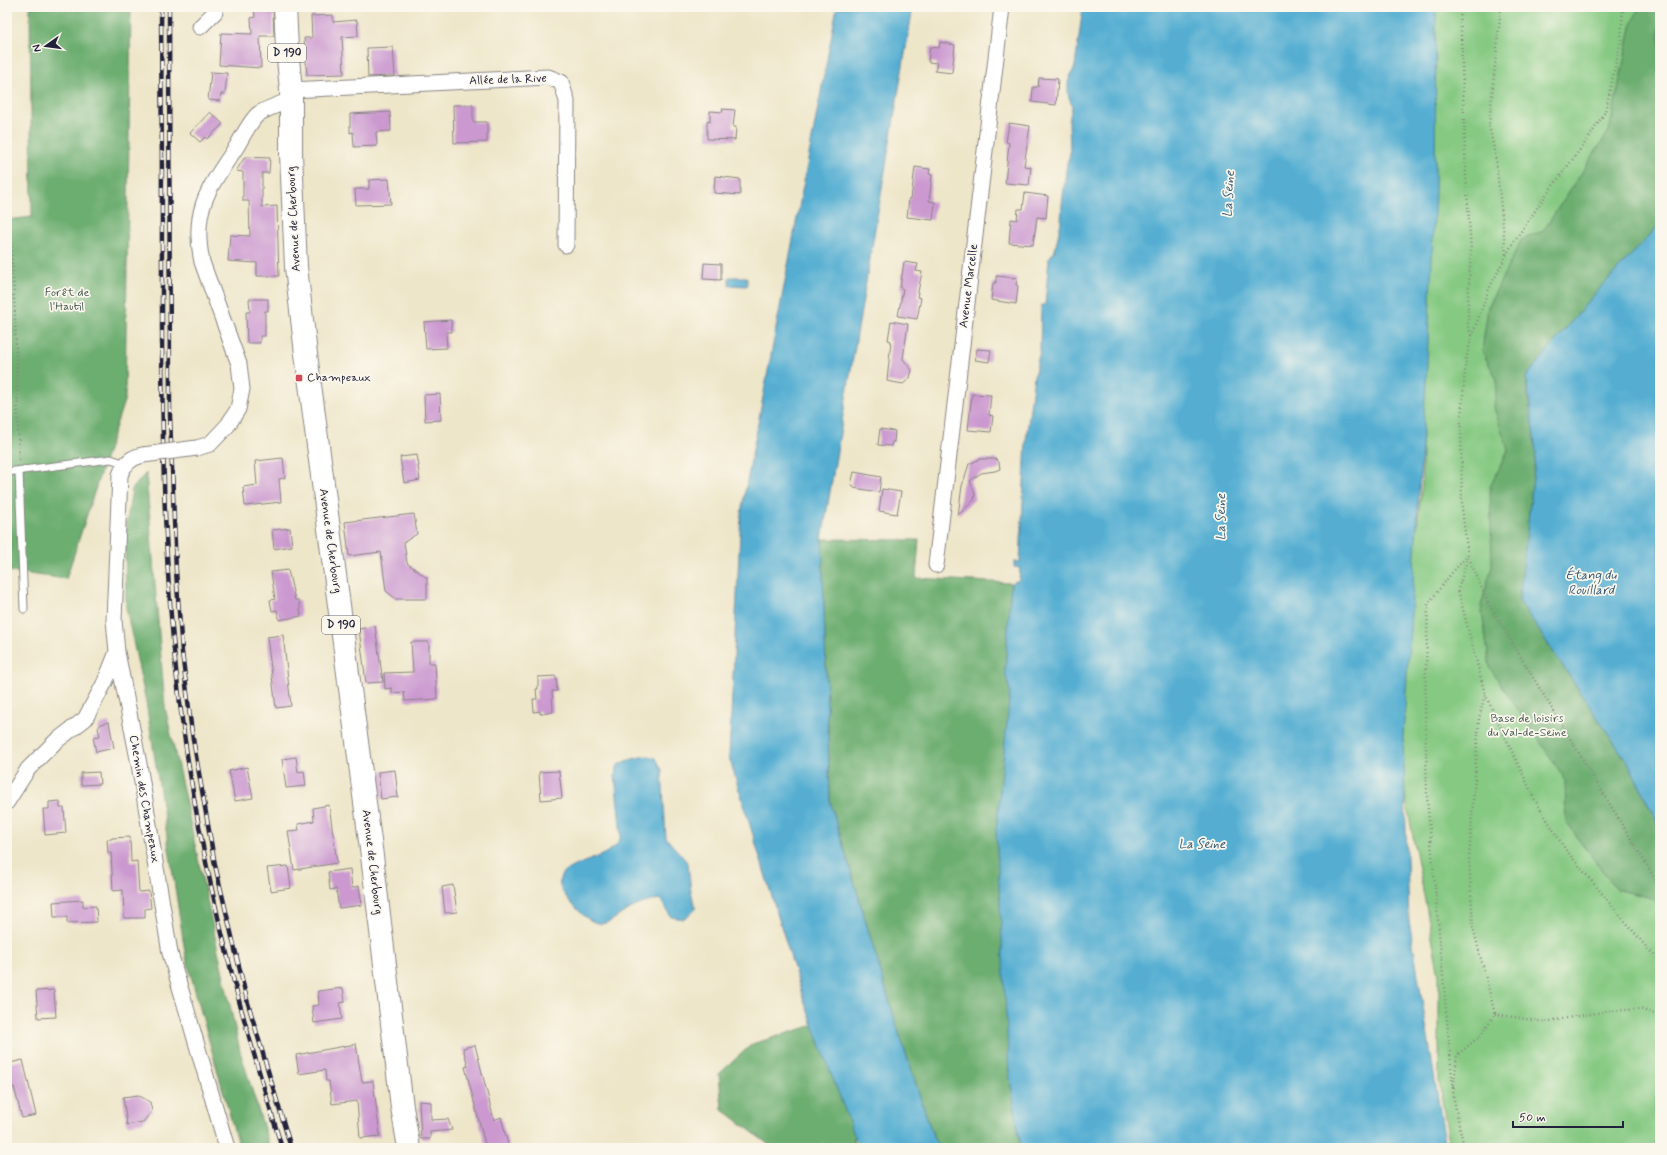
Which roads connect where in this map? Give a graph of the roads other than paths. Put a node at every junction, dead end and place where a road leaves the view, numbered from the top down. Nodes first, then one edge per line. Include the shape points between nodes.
1 (216, 7) edge
2 (285, 7) edge
3 (1002, 7) edge
4 (200, 27) dead end
5 (291, 95) junction
6 (566, 245) dead end
7 (126, 464) junction
8 (19, 471) junction
9 (7, 472) edge
10 (936, 565) dead end
11 (24, 609) dead end
12 (117, 652) junction
13 (7, 802) edge
14 (227, 1148) edge
15 (409, 1148) edge

1 - 4 street via 215,12
2 - 5 main road, D 190
3 - 10 street, Avenue Marcelle
5 - 6 street, Allée de la Rive via 548,77 561,82 567,101
5 - 7 street, bridge via 257,115 209,187 203,201 199,226 201,257 239,364 242,389 238,409 228,425 210,444 143,455
5 - 15 main road, Avenue de Cherbourg / D 190 via 296,267
7 - 8 lane via 111,459
7 - 12 street, Chemin des Champeaux via 120,475 114,620
8 - 9 lane
8 - 11 lane
12 - 13 street via 105,682 85,719 55,742 28,769
12 - 14 street, Chemin des Champeaux via 139,764 170,953

